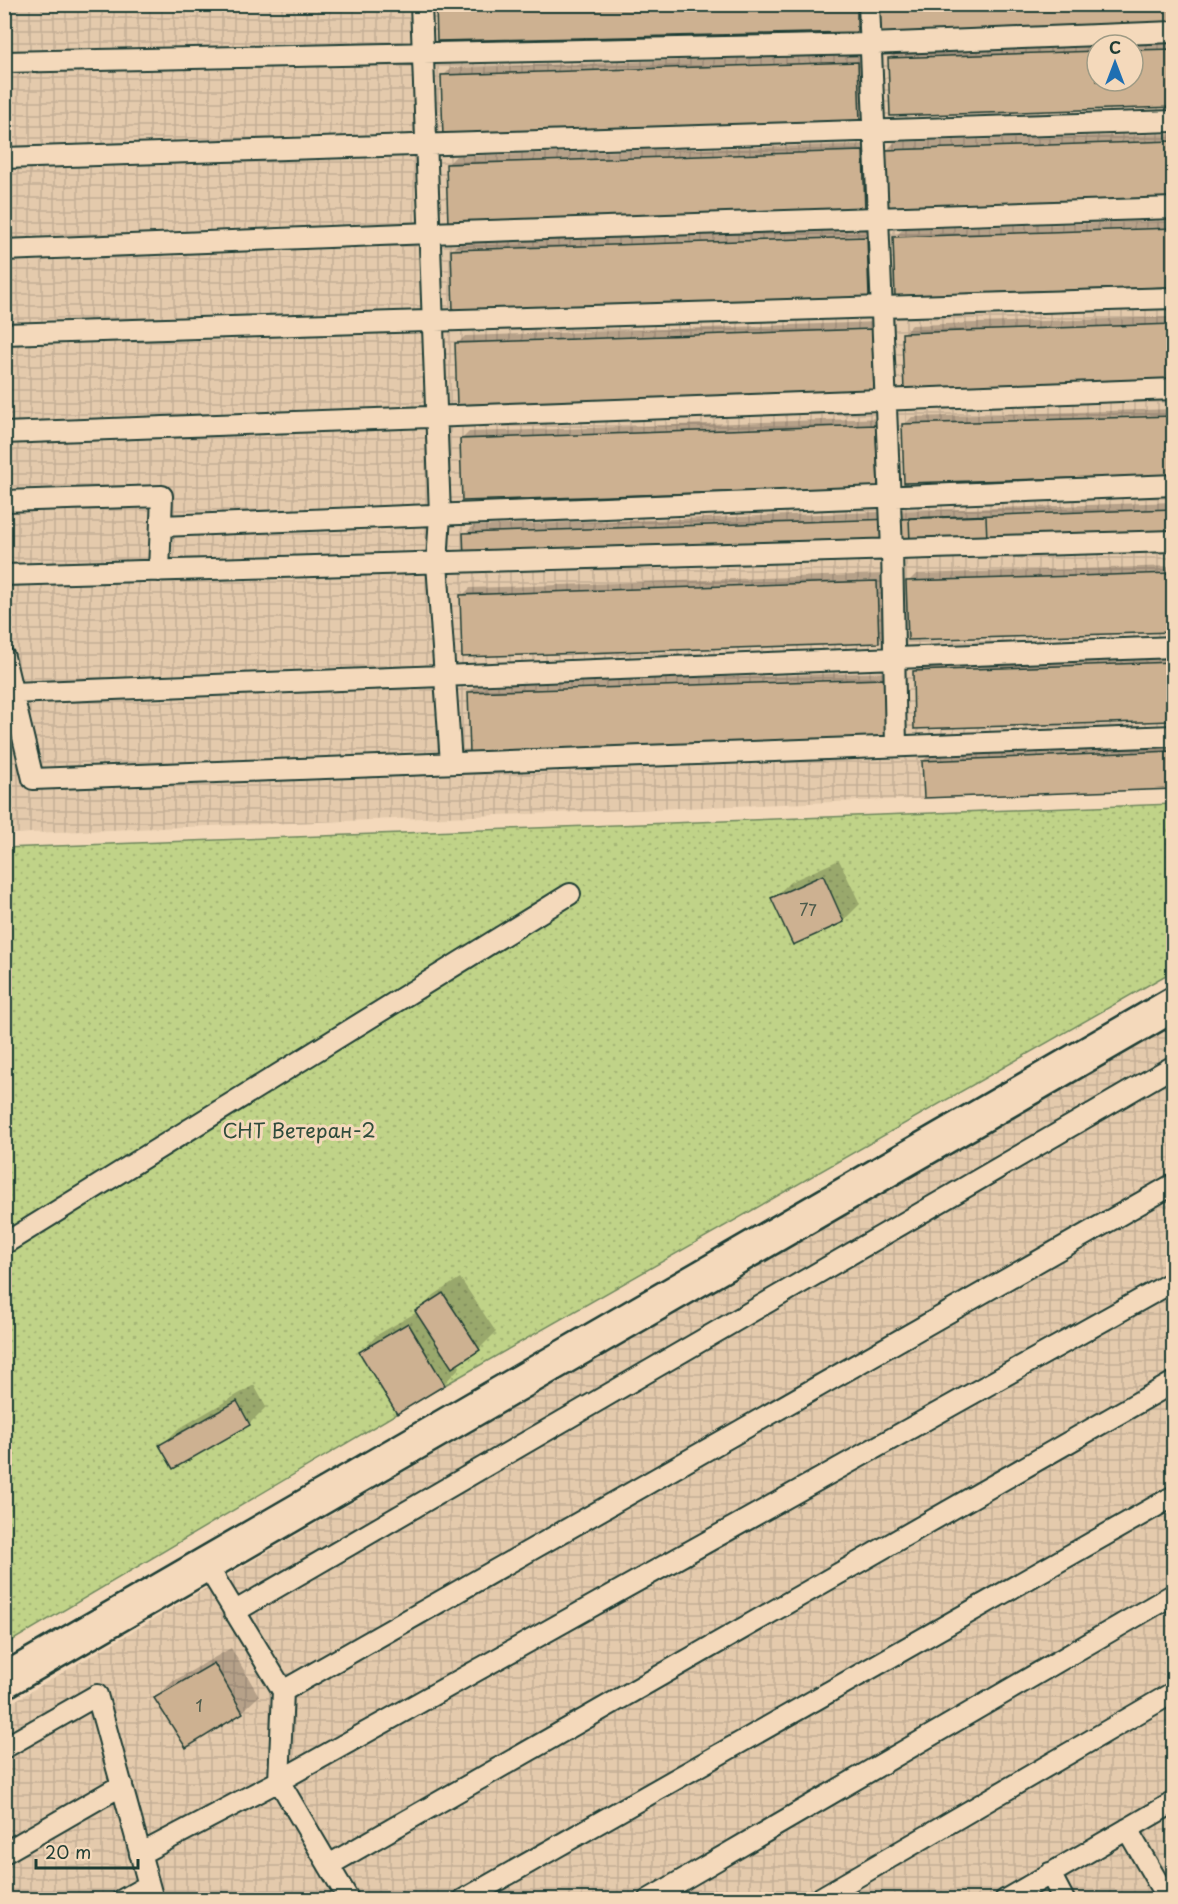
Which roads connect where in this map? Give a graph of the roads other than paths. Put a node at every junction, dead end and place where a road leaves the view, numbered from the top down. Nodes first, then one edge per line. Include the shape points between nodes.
1 (421, 4) edge
2 (869, 4) edge
3 (1173, 32) edge
4 (870, 44) junction
5 (423, 51) junction
6 (4, 62) edge
7 (1173, 121) edge
8 (874, 130) junction
9 (426, 145) junction
10 (4, 159) edge
11 (1173, 208) edge
12 (878, 219) junction
13 (430, 233) junction
14 (4, 250) edge
15 (1173, 298) edge
16 (882, 307) junction
17 (433, 321) junction
18 (4, 334) edge
19 (1173, 389) edge
20 (886, 400) junction
21 (436, 417) junction
22 (4, 433) edge
23 (1173, 485) edge
24 (890, 497) junction
25 (4, 501) edge
26 (440, 515) junction
27 (162, 525) junction
28 (1173, 541) edge
29 (892, 550) junction
30 (437, 563) junction
31 (159, 571) junction
32 (4, 575) edge
33 (1173, 647) edge
34 (4, 657) edge
35 (894, 658) junction
36 (447, 676) junction
37 (13, 693) junction
38 (1173, 736) edge
39 (896, 746) junction
40 (451, 763) junction
41 (570, 894) dead end
42 (1173, 1004) edge
43 (1173, 1066) edge
44 (1173, 1184) edge
45 (4, 1244) edge
46 (1173, 1281) edge
47 (1173, 1382) edge
48 (1173, 1496) edge
49 (206, 1564) junction
50 (1173, 1594) edge
51 (234, 1612) junction
52 (4, 1682) edge
53 (283, 1691) junction
54 (1173, 1692) edge
55 (4, 1748) edge
56 (279, 1780) junction
57 (122, 1785) junction
58 (1173, 1802) edge
59 (1126, 1828) junction
60 (4, 1853) edge
61 (140, 1854) junction
62 (329, 1865) junction
63 (1050, 1873) junction
64 (151, 1892) edge
65 (122, 1899) edge
66 (350, 1899) edge
67 (463, 1899) edge
68 (648, 1899) edge
69 (817, 1899) edge
70 (1005, 1899) edge
71 (1064, 1899) edge
72 (1168, 1899) edge

1 - 5 lane
2 - 4 lane
3 - 4 lane
4 - 5 lane
4 - 8 lane
5 - 6 lane
5 - 9 lane
7 - 8 lane
8 - 9 lane
8 - 12 lane
9 - 10 lane
9 - 13 lane
11 - 12 lane
12 - 13 lane
12 - 16 lane
13 - 14 lane
13 - 17 lane
15 - 16 lane
16 - 17 lane
16 - 20 lane
17 - 18 lane
17 - 21 lane
19 - 20 lane
20 - 21 lane
20 - 24 lane
21 - 22 lane
21 - 26 lane
23 - 24 lane
24 - 26 lane
24 - 29 lane
25 - 27 lane via 162,496
26 - 27 lane
26 - 30 lane
27 - 31 lane
28 - 29 lane
29 - 30 lane
29 - 35 lane
30 - 31 lane
30 - 36 lane
31 - 32 lane
33 - 35 lane
34 - 37 lane
35 - 36 lane
35 - 39 lane
36 - 37 lane
36 - 40 lane
37 - 40 lane via 33,779
38 - 39 lane
39 - 40 lane
41 - 45 lane
42 - 49 street
43 - 51 lane
44 - 53 lane
46 - 56 lane
47 - 62 lane
48 - 67 lane
49 - 51 lane
49 - 52 street
50 - 68 lane
51 - 53 lane
53 - 56 lane
54 - 69 lane
55 - 57 lane via 97,1695
56 - 61 lane
56 - 62 lane
57 - 60 lane
57 - 61 lane
58 - 59 lane
59 - 63 lane
59 - 72 lane
61 - 64 lane
62 - 66 lane
63 - 70 lane
63 - 71 lane
64 - 65 lane

